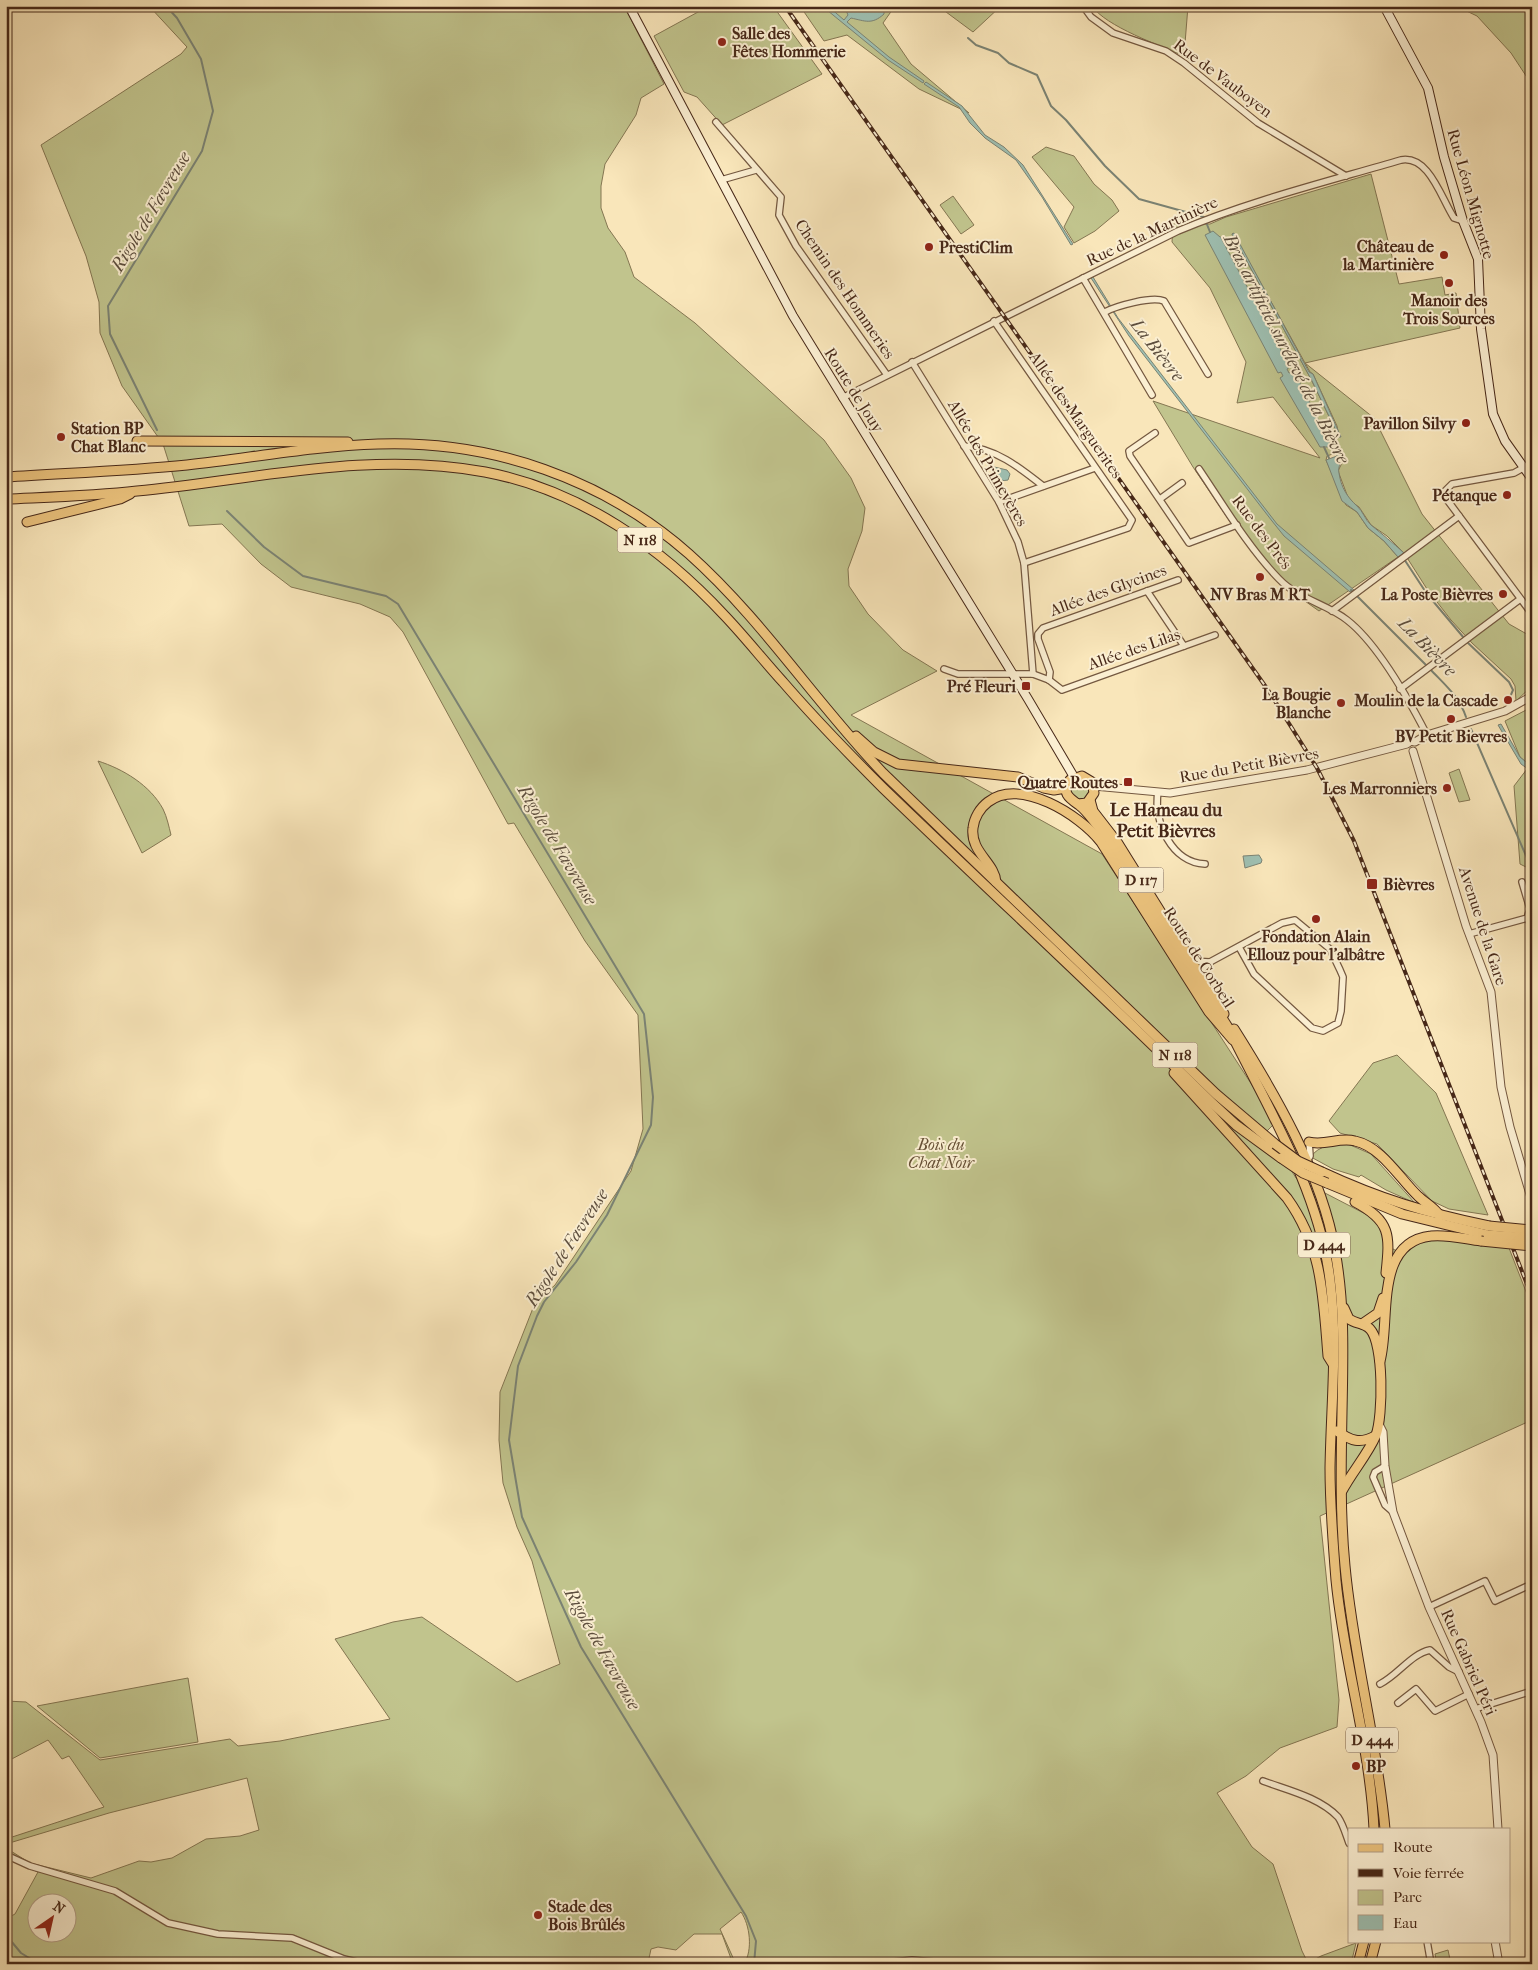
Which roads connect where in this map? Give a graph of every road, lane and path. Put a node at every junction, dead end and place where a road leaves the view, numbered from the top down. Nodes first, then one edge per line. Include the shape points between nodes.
1 (629, 6) edge
2 (1083, 6) edge
3 (1384, 6) edge
4 (716, 122) dead end
5 (756, 170) junction
6 (1346, 176) junction
7 (720, 180) junction
8 (1463, 220) junction
9 (1083, 278) junction
10 (1108, 310) junction
11 (994, 321) junction
12 (912, 362) junction
13 (1208, 374) dead end
14 (887, 375) junction
15 (1152, 395) dead end
16 (842, 398) junction
17 (1155, 433) dead end
18 (137, 440) dead end
19 (360, 445) junction
20 (964, 446) junction
21 (1095, 468) junction
22 (1523, 468) junction
23 (1199, 469) dead end
24 (6, 477) edge
25 (1532, 479) edge
26 (1182, 483) dead end
27 (1043, 486) junction
28 (136, 492) junction
29 (6, 499) edge
30 (1160, 499) junction
31 (999, 502) junction
32 (1459, 516) junction
33 (27, 522) dead end
34 (1237, 525) junction
35 (1024, 563) junction
36 (1178, 580) dead end
37 (1147, 591) junction
38 (1519, 600) junction
39 (1332, 611) junction
40 (1532, 614) edge
41 (1215, 635) dead end
42 (1184, 646) junction
43 (944, 669) dead end
44 (1013, 673) junction
45 (1033, 674) junction
46 (1049, 680) junction
47 (1400, 689) junction
48 (1532, 696) edge
49 (846, 734) junction
50 (1427, 735) junction
51 (1416, 742) junction
52 (1407, 744) junction
53 (1413, 751) junction
54 (1074, 777) junction
55 (1094, 786) junction
56 (1066, 788) junction
57 (1158, 792) junction
58 (1090, 800) junction
59 (1078, 804) junction
60 (1205, 864) dead end
61 (996, 882) junction
62 (1522, 882) dead end
63 (1527, 918) junction
64 (1532, 926) edge
65 (1469, 934) junction
66 (1238, 947) junction
67 (1210, 962) junction
68 (1188, 963) junction
69 (1199, 973) junction
70 (1233, 1040) junction
71 (1249, 1053) joint
72 (1170, 1062) junction
73 (1268, 1107) joint
74 (1287, 1122) junction
75 (1309, 1142) junction
76 (1307, 1162) junction
77 (1351, 1195) junction
78 (1532, 1201) edge
79 (1440, 1216) junction
80 (1489, 1230) junction
81 (1532, 1230) edge
82 (1532, 1238) edge
83 (1532, 1246) edge
84 (1343, 1306) junction
85 (1362, 1324) junction
86 (1380, 1361) junction
87 (1333, 1364) junction
88 (1379, 1424) junction
89 (1331, 1427) junction
90 (1341, 1434) junction
91 (1375, 1436) junction
92 (1385, 1466) junction
93 (1341, 1494) junction
94 (1393, 1512) junction
95 (1532, 1584) edge
96 (1429, 1606) junction
97 (1459, 1672) junction
98 (1380, 1684) dead end
99 (1532, 1691) edge
100 (1469, 1694) junction
101 (1398, 1703) dead end
102 (1475, 1709) junction
103 (1263, 1781) dead end
104 (1374, 1828) edge
105 (1386, 1828) edge
106 (1498, 1828) edge
107 (1348, 1841) edge
108 (6, 1855) edge
109 (1364, 1942) edge
110 (1376, 1942) edge
111 (1427, 1942) edge
112 (1495, 1942) edge
113 (365, 1964) edge
114 (877, 1964) edge
115 (956, 1964) edge
116 (1358, 1964) edge
117 (1370, 1964) edge
118 (1431, 1964) edge
119 (1499, 1964) edge

1 - 7 main road, Route de Jouy
2 - 6 street, Rue de Vauboyen via 1091,17 1113,33 1166,51 1177,58 1258,123
3 - 8 main road, Rue Léon Mignotte via 1428,88
4 - 5 street, Chemin des Hommeries
5 - 7 street
5 - 14 street, Chemin des Hommeries via 780,198 779,215 796,246
6 - 8 street, Rue de la Martinière via 1401,160 1419,162 1454,218
6 - 9 street, Rue de la Martinière via 1201,221
7 - 16 main road, Route de Jouy via 793,316
8 - 22 main road, Rue Léon Mignotte via 1478,260 1481,329 1493,414 1505,441
9 - 10 street
9 - 11 street, Rue de la Martinière
10 - 13 street via 1164,301
10 - 15 street via 1109,324
11 - 12 street, Rue de la Martinière
11 - 21 street, Allée des Marguerites
12 - 14 street, Rue de la Martinière
12 - 20 street, Allée des Primevères
14 - 16 street, Rue de la Martinière
16 - 44 main road, Route de Jouy
17 - 30 street via 1129,452
18 - 19 main road via 344,441
19 - 24 main road, N 118 via 187,465
19 - 49 main road, N 118 via 436,446 521,461 580,483 632,511 688,553 734,599
20 - 27 street via 997,454
20 - 31 street, Allée des Primevères
21 - 27 street
21 - 35 street, Allée des Marguerites via 1131,518 1131,525
22 - 25 main road, Rue Léon Mignotte
22 - 32 street via 1514,473 1448,487 1445,497
23 - 34 street, Rue des Prés
26 - 30 street
27 - 31 street
28 - 29 main road, N 118
28 - 33 main road via 120,499
28 - 72 main road, N 118 via 327,467 420,464 469,469 513,479 550,491 601,515 679,570 726,616 806,709 881,785
30 - 34 street via 1189,543
31 - 35 street, Allée des Primevères
32 - 38 street
32 - 39 street
34 - 39 street, Rue des Prés via 1288,588
35 - 45 street, Allée des Primevères
36 - 37 street, Allée des Glycines
37 - 42 street
37 - 46 street, Allée des Glycines via 1043,628 1038,639 1050,672
38 - 40 street
38 - 47 street
39 - 47 street, Rue des Prés via 1349,621 1364,637
41 - 42 street, Allée des Lilas
42 - 46 street, Allée des Lilas via 1062,690
43 - 44 street via 958,674
44 - 45 street
44 - 54 main road, Route de Jouy
45 - 46 street
47 - 50 street, Rue des Prés
48 - 50 street via 1505,711
49 - 56 main road via 855,735 874,752 898,764 1018,777 1044,788
49 - 61 main road, N 118
50 - 51 street
51 - 52 street
51 - 53 street via 1417,748
52 - 53 street
52 - 57 street, Rue du Petit Bièvres via 1307,770 1170,793
53 - 65 street, Avenue de la Gare
54 - 55 main road via 1086,777
54 - 56 main road
55 - 57 street, Rue du Petit Bièvres
55 - 58 main road
56 - 59 main road, Route de Corbeil via 1069,798
57 - 60 street via 1158,813 1168,840 1188,861
58 - 59 main road
58 - 68 main road, Route de Corbeil / D 117 via 1093,811 1117,842
59 - 68 main road, Route de Corbeil / D 117 via 1107,839
61 - 70 main road via 995,874 977,848 973,828 978,812 989,801 1003,794 1022,794 1077,819 1100,842 1209,1012
61 - 79 main road, N 118, bridge via 1216,1094 1275,1144 1298,1161 1377,1197
62 - 63 street via 1530,909
63 - 64 street
63 - 65 street
65 - 78 street, Avenue de la Gare via 1490,992 1501,1087
66 - 66 street via 1291,919 1299,922 1330,949 1343,977 1338,1023 1323,1031 1312,1028 1254,974
66 - 67 street
67 - 68 street
67 - 69 street
68 - 69 main road, Route de Corbeil / D 117
68 - 70 main road, Route de Corbeil / D 117
69 - 71 main road, Route de Corbeil / D 117
70 - 73 main road, Route de Corbeil / D 117
71 - 74 main road, D 444
72 - 77 main road, N 118, bridge via 1236,1125 1303,1173
72 - 87 main road via 1175,1075 1255,1161 1308,1229 1318,1262 1328,1356
73 - 87 main road, D 444 via 1302,1180 1320,1229 1332,1302
74 - 75 main road
74 - 76 main road, D 444
75 - 76 street
75 - 79 main road via 1350,1140 1372,1148
76 - 84 main road, D 444 via 1335,1250
77 - 80 main road, N 118 via 1402,1214
77 - 85 main road via 1355,1202 1379,1218 1389,1239 1382,1305 1373,1318
79 - 80 main road, N 118
80 - 81 main road, N 118, bridge
80 - 82 main road, N 118, bridge
83 - 86 main road, bridge via 1432,1235 1414,1241 1399,1253 1390,1272
84 - 85 main road via 1349,1319
84 - 90 main road, D 444
85 - 86 main road via 1376,1338
86 - 88 main road
87 - 89 main road, D 444
88 - 91 main road
88 - 92 street via 1383,1432
89 - 90 main road
89 - 104 main road, D 444 via 1330,1485 1336,1580 1346,1657 1369,1778
90 - 91 main road via 1355,1442
90 - 93 main road, D 444
91 - 93 main road
92 - 94 street, Rue Gabriel Péri
92 - 94 street, Rue Gabriel Péri via 1373,1477 1385,1505
93 - 105 main road, D 444 via 1352,1624
94 - 96 street, Rue Gabriel Péri
95 - 96 street via 1495,1601 1485,1581
96 - 97 street, Rue Gabriel Péri
97 - 98 street via 1430,1650
97 - 100 street, Rue Gabriel Péri
99 - 102 street
100 - 101 street via 1436,1711 1416,1689
100 - 102 street, Rue Gabriel Péri
102 - 106 street, Rue Gabriel Péri via 1493,1755
103 - 107 street via 1301,1793 1326,1808 1338,1817
108 - 113 street via 30,1866 116,1891 168,1923 218,1934 292,1938
109 - 116 main road
110 - 117 main road
111 - 118 street
112 - 119 street
114 - 115 street via 912,1960

